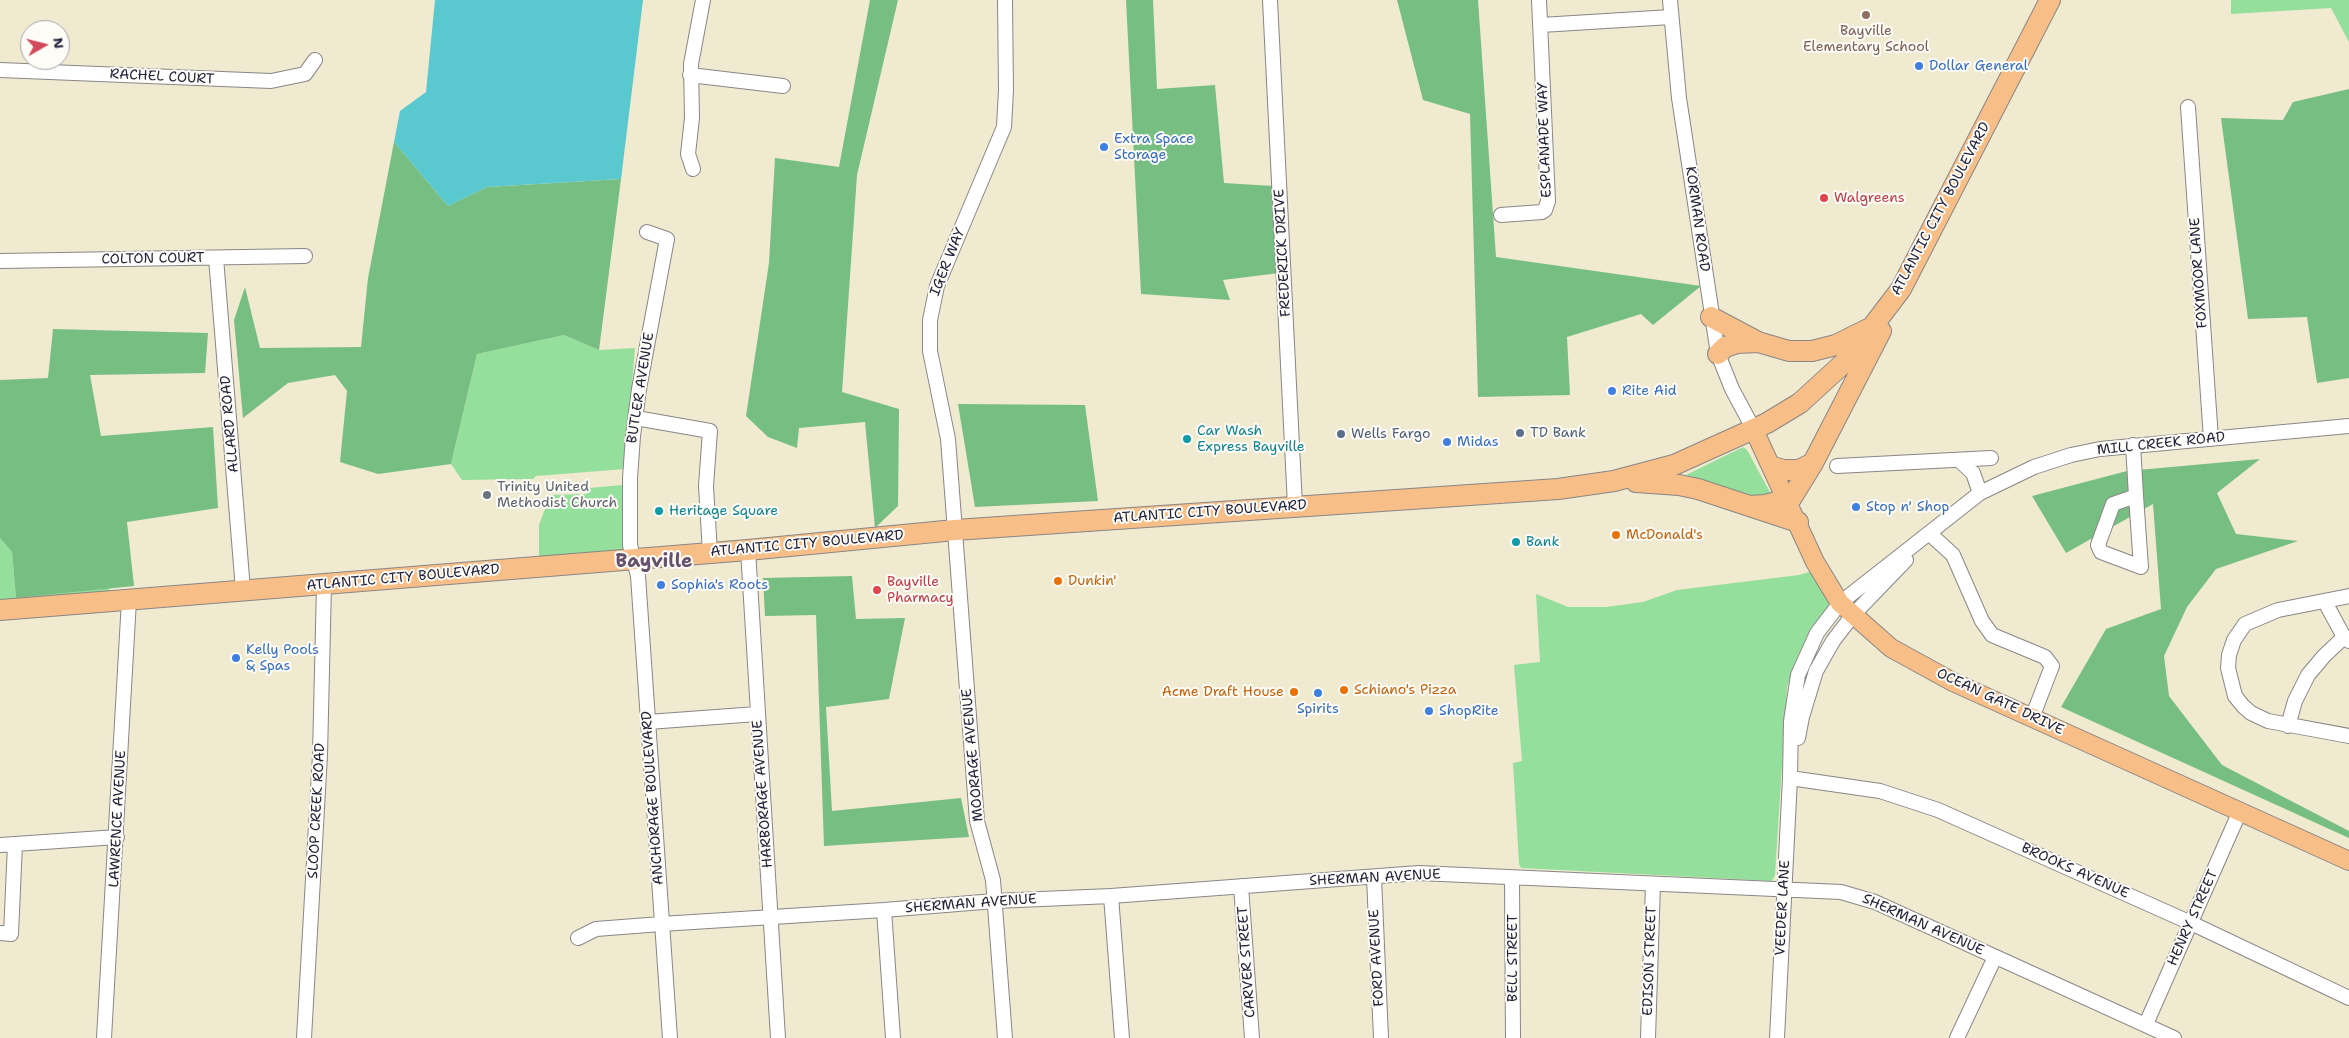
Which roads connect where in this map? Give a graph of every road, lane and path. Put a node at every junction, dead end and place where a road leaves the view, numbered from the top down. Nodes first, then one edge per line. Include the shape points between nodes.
1 (703, 0) edge
2 (1005, 0) edge
3 (1270, 0) edge
4 (1539, 0) edge
5 (1670, 0) edge
6 (2050, 0) edge
7 (1672, 17) junction
8 (1541, 25) junction
9 (315, 60) dead end
10 (0, 70) edge
11 (690, 75) junction
12 (783, 86) dead end
13 (2188, 107) dead end
14 (693, 169) dead end
15 (1501, 215) dead end
16 (647, 232) dead end
17 (305, 256) dead end
18 (216, 258) junction
19 (0, 261) edge
20 (1901, 289) junction
21 (1711, 317) junction
22 (1874, 325) junction
23 (1758, 342) junction
24 (1718, 354) junction
25 (636, 418) junction
26 (2349, 426) edge
27 (1754, 430) junction
28 (2211, 439) junction
29 (2133, 445) junction
30 (1991, 458) dead end
31 (1959, 460) junction
32 (1813, 463) junction
33 (1836, 466) dead end
34 (1773, 467) junction
35 (1614, 482) junction
36 (1980, 493) junction
37 (2136, 496) junction
38 (1789, 502) junction
39 (1295, 506) junction
40 (1749, 506) junction
41 (1798, 522) junction
42 (955, 530) junction
43 (1927, 536) junction
44 (748, 550) junction
45 (710, 553) junction
46 (634, 559) junction
47 (324, 585) junction
48 (243, 590) junction
49 (2349, 596) edge
50 (129, 600) junction
51 (2325, 602) junction
52 (1840, 603) junction
53 (0, 610) edge
54 (1853, 615) junction
55 (2347, 639) edge
56 (758, 714) junction
57 (2032, 718) junction
58 (648, 722) junction
59 (2288, 726) junction
60 (2349, 736) edge
61 (1790, 778) junction
62 (2240, 811) junction
63 (117, 838) junction
64 (15, 844) junction
65 (0, 845) edge
66 (2349, 861) edge
67 (1374, 877) junction
68 (1512, 878) junction
69 (1653, 884) junction
70 (1241, 886) junction
71 (1784, 889) junction
72 (1111, 896) junction
73 (995, 901) junction
74 (884, 910) junction
75 (772, 918) junction
76 (2191, 923) junction
77 (661, 924) junction
78 (0, 933) edge
79 (578, 938) dead end
80 (1995, 957) junction
81 (2349, 998) edge
82 (2146, 1024) junction
83 (104, 1038) edge
84 (304, 1038) edge
85 (670, 1038) edge
86 (778, 1038) edge
87 (893, 1038) edge
88 (1005, 1038) edge
89 (1122, 1038) edge
90 (1252, 1038) edge
91 (1381, 1038) edge
92 (1513, 1038) edge
93 (1648, 1038) edge
94 (1777, 1038) edge
95 (1957, 1038) edge
96 (2174, 1038) edge

1 - 11 street
2 - 42 street, IGER WAY via 1004,127 937,286 930,320 930,351 948,439
3 - 39 street, FREDERICK DRIVE
4 - 8 street, ESPLANADE WAY
5 - 7 street, KORMAN ROAD
6 - 20 highway, ATLANTIC CITY BOULEVARD
7 - 8 street
7 - 21 street, KORMAN ROAD via 1679,98
8 - 15 street, ESPLANADE WAY via 1548,201 1542,212
9 - 10 street, RACHEL COURT via 305,74 271,80
11 - 12 street
11 - 14 street via 692,118 688,154
13 - 28 street, FOXMOOR LANE
16 - 25 street, BUTLER AVENUE via 667,239
17 - 18 street, COLTON COURT
18 - 19 street, COLTON COURT
18 - 48 street, ALLARD ROAD
20 - 22 highway, ATLANTIC CITY BOULEVARD
20 - 32 highway
21 - 23 highway
21 - 24 street, KORMAN ROAD
22 - 23 highway via 1836,345 1812,351 1788,351
22 - 27 highway, ATLANTIC CITY BOULEVARD via 1847,360 1817,389
23 - 24 highway via 1737,343 1725,347
24 - 27 street, KORMAN ROAD
25 - 45 street via 710,431 706,486
25 - 46 street, BUTLER AVENUE via 630,478 630,545
26 - 28 street, MILL CREEK ROAD
27 - 34 main road, OCEAN GATE DRIVE
27 - 35 highway, ATLANTIC CITY BOULEVARD via 1674,465
28 - 29 street, MILL CREEK ROAD
29 - 36 street, MILL CREEK ROAD via 2071,455 2034,467
29 - 37 street
30 - 31 street
31 - 33 street
31 - 36 street via 1973,474
32 - 34 highway via 1799,470
32 - 38 highway
34 - 38 main road, OCEAN GATE DRIVE
35 - 39 highway, ATLANTIC CITY BOULEVARD via 1558,489
35 - 40 highway via 1679,485
36 - 43 street, MILL CREEK ROAD
37 - 37 street via 2138,531 2141,567 2100,552 2098,545 2113,504
38 - 40 highway
38 - 41 main road, OCEAN GATE DRIVE
39 - 42 highway, ATLANTIC CITY BOULEVARD
40 - 41 highway
41 - 52 main road, OCEAN GATE DRIVE via 1815,562
42 - 44 highway, ATLANTIC CITY BOULEVARD
42 - 73 street, MOORAGE AVENUE via 978,820 994,880
43 - 52 street, MILL CREEK ROAD
43 - 54 street, MILL CREEK ROAD
43 - 57 street via 1953,556 1982,621 1992,635 2045,657 2052,666
44 - 45 highway, ATLANTIC CITY BOULEVARD
44 - 56 street, HARBORAGE AVENUE
45 - 46 highway, ATLANTIC CITY BOULEVARD
46 - 47 highway, ATLANTIC CITY BOULEVARD
46 - 58 street, ANCHORAGE BOULEVARD via 638,576
47 - 48 highway, ATLANTIC CITY BOULEVARD
47 - 84 street, SLOOP CREEK ROAD via 319,764
48 - 50 highway, ATLANTIC CITY BOULEVARD
49 - 51 street
50 - 53 highway, ATLANTIC CITY BOULEVARD
50 - 63 street, LAWRENCE AVENUE
51 - 55 street
51 - 59 street via 2278,610 2245,624 2229,655 2230,682 2243,706 2268,721
52 - 54 main road, OCEAN GATE DRIVE
52 - 61 street, VEEDER LANE via 1817,633 1798,674 1791,721
54 - 57 main road, OCEAN GATE DRIVE via 1886,644 1915,662
54 - 61 street, VEEDER LANE via 1816,670 1802,717
55 - 59 street via 2324,656 2308,675 2295,701
56 - 58 street
56 - 75 street, HARBORAGE AVENUE
57 - 62 main road, OCEAN GATE DRIVE
58 - 77 street, ANCHORAGE BOULEVARD
59 - 60 street
61 - 71 street, VEEDER LANE
61 - 76 street, BROOKS AVENUE via 1880,791 1938,810
62 - 66 main road, OCEAN GATE DRIVE
62 - 76 street, HENRY STREET
63 - 64 street
63 - 83 street, LAWRENCE AVENUE
64 - 65 street
64 - 78 street via 11,934
67 - 68 street, SHERMAN AVENUE via 1419,873
67 - 70 street, SHERMAN AVENUE
67 - 91 street, FORD AVENUE
68 - 69 street, SHERMAN AVENUE
68 - 92 street, BELL STREET
69 - 71 street, SHERMAN AVENUE
69 - 93 street, EDISON STREET
70 - 72 street, SHERMAN AVENUE
70 - 90 street, CARVER STREET
71 - 80 street, SHERMAN AVENUE via 1841,892 1875,902
71 - 94 street, VEEDER LANE
72 - 73 street, SHERMAN AVENUE
72 - 89 street
73 - 74 street, SHERMAN AVENUE
73 - 88 street, MOORAGE AVENUE
74 - 75 street, SHERMAN AVENUE
74 - 87 street
75 - 77 street, SHERMAN AVENUE
75 - 86 street, HARBORAGE AVENUE
76 - 81 street, BROOKS AVENUE
76 - 82 street, HENRY STREET
77 - 79 street, SHERMAN AVENUE via 596,929
77 - 85 street, ANCHORAGE BOULEVARD
80 - 82 street, SHERMAN AVENUE
80 - 95 street
82 - 96 street, SHERMAN AVENUE

